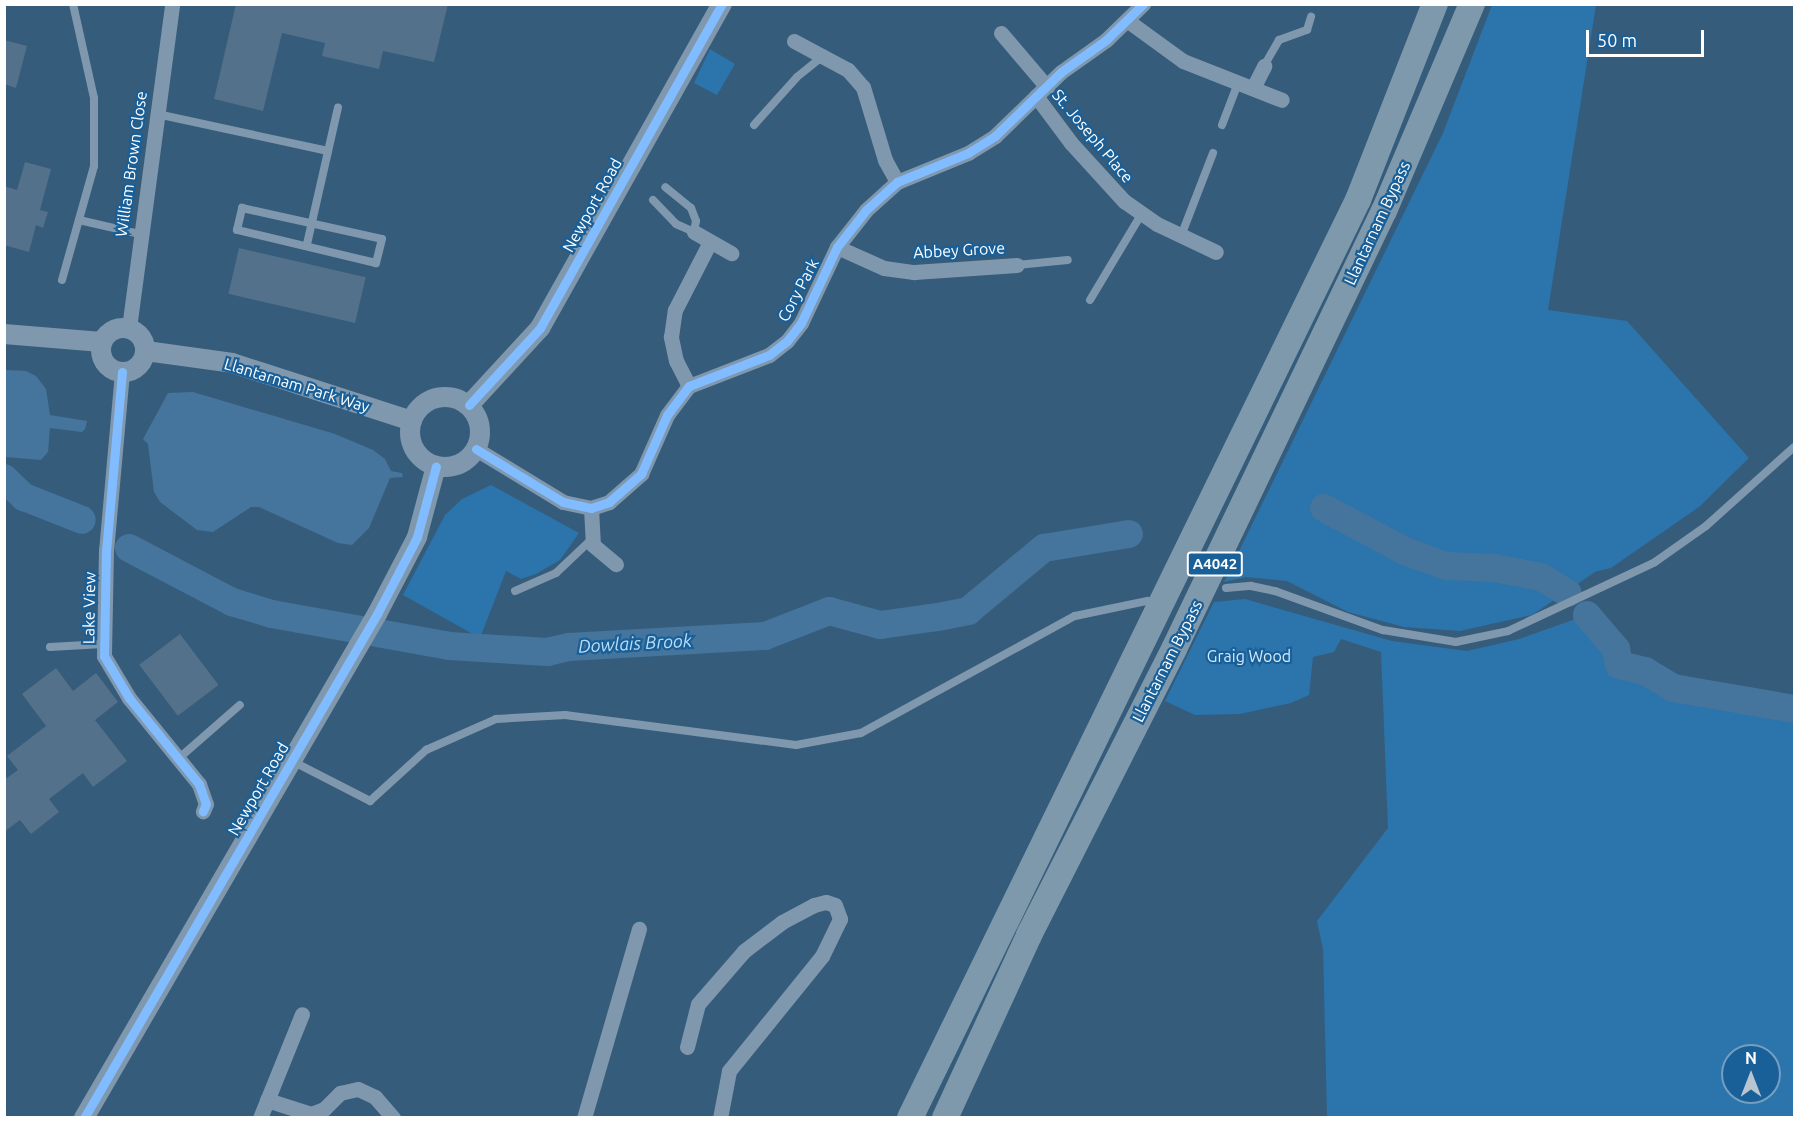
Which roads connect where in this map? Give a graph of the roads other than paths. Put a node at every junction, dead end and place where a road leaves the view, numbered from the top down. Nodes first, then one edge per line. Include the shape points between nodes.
1 (73, 4) edge
2 (172, 4) edge
3 (1143, 4) edge
4 (1435, 4) edge
5 (1472, 4) edge
6 (717, 6) edge
7 (1311, 17) dead end
8 (1128, 21) junction
9 (1001, 33) dead end
10 (794, 41) dead end
11 (822, 57) junction
12 (1264, 66) joint
13 (1238, 83) junction
14 (1253, 88) junction
15 (1042, 92) junction
16 (1282, 100) dead end
17 (338, 107) dead end
18 (156, 114) junction
19 (754, 125) dead end
20 (1222, 125) dead end
21 (328, 151) junction
22 (1213, 153) dead end
23 (897, 182) junction
24 (665, 187) dead end
25 (653, 200) dead end
26 (1142, 213) junction
27 (79, 220) junction
28 (312, 225) junction
29 (694, 232) junction
30 (140, 234) junction
31 (1181, 236) junction
32 (710, 242) junction
33 (307, 244) junction
34 (837, 247) junction
35 (1216, 252) dead end
36 (731, 253) dead end
37 (1068, 260) dead end
38 (1017, 265) joint
39 (62, 280) dead end
40 (1090, 300) dead end
41 (129, 328) junction
42 (4, 334) edge
43 (102, 342) junction
44 (146, 351) junction
45 (122, 372) junction
46 (689, 386) junction
47 (469, 405) junction
48 (412, 421) junction
49 (1794, 447) edge
50 (476, 448) junction
51 (436, 466) junction
52 (591, 508) junction
53 (593, 538) junction
54 (616, 564) dead end
55 (1226, 588) dead end
56 (515, 591) dead end
57 (1147, 601) dead end
58 (103, 644) junction
59 (50, 647) dead end
60 (240, 705) dead end
61 (178, 759) junction
62 (291, 761) junction
63 (202, 811) dead end
64 (639, 929) dead end
65 (302, 1014) dead end
66 (687, 1047) dead end
67 (267, 1100) junction
68 (590, 1117) edge
69 (84, 1118) edge
70 (260, 1118) edge
71 (393, 1118) edge
72 (720, 1118) edge
73 (910, 1118) edge
74 (945, 1118) edge

1 - 27 lane via 94,98 94,166
2 - 18 street, William Brown Close
3 - 8 street, Cory Park
4 - 73 highway, Llantarnam Bypass / A4042 via 1353,210
5 - 74 highway, Llantarnam Bypass / A4042 via 1384,211 1174,649 1029,935
6 - 47 street, Newport Road via 540,328 478,390
7 - 12 lane via 1307,30 1279,39
8 - 13 street via 1183,61
8 - 15 street, Cory Park
9 - 15 street, St. Joseph Place
10 - 11 street
11 - 19 lane via 796,77
11 - 23 street via 848,70 863,87 885,160
12 - 14 street
13 - 14 street
13 - 20 lane
14 - 16 street
15 - 23 street, Cory Park via 995,136 968,153
15 - 26 street, St. Joseph Place via 1099,175
17 - 21 lane
18 - 21 lane
18 - 30 street, William Brown Close
21 - 28 lane
22 - 31 lane
23 - 34 street, Cory Park via 867,210
24 - 29 lane via 691,208 696,221
25 - 29 lane via 676,224
26 - 31 street, St. Joseph Place
26 - 40 lane
27 - 30 lane
27 - 39 lane
28 - 33 lane
28 - 33 lane via 242,208 237,230
28 - 33 lane via 382,239 376,263
29 - 32 street
30 - 41 street, William Brown Close
31 - 35 street, St. Joseph Place
32 - 36 street
32 - 46 street via 675,310 671,337 676,361
34 - 38 street, Abbey Grove via 885,268 914,272
34 - 46 street, Cory Park via 801,323 787,341 769,355
37 - 38 lane
41 - 43 street via 113,330
41 - 44 street via 141,337
42 - 43 street
43 - 45 street via 102,358
44 - 45 street via 138,367
44 - 48 street, Llantarnam Park Way via 232,363
45 - 58 street, Lake View via 106,550
46 - 52 street via 667,415 641,474 609,502
47 - 48 street via 448,397 436,398 426,403
47 - 50 street via 480,426
48 - 51 street via 410,432 417,453
49 - 55 lane via 1706,526 1655,562 1508,631 1456,642 1383,630 1275,591 1251,586
50 - 51 street via 454,466
50 - 52 street via 563,502
51 - 62 street, Newport Road via 417,537
52 - 53 street
53 - 54 street via 593,545
53 - 56 lane via 556,573
57 - 62 lane via 1075,616 861,733 796,745 565,716 496,719 426,750 370,801
58 - 59 lane
58 - 61 street, Lake View via 106,664
60 - 61 lane
61 - 63 street, Lake View via 204,794
62 - 69 street, Newport Road
64 - 68 street
65 - 67 street
66 - 72 street via 698,1004 744,951 782,922 814,905 835,905 840,919 822,956 729,1071
67 - 70 street
67 - 71 street via 311,1114 324,1109 340,1093 358,1089 375,1097

